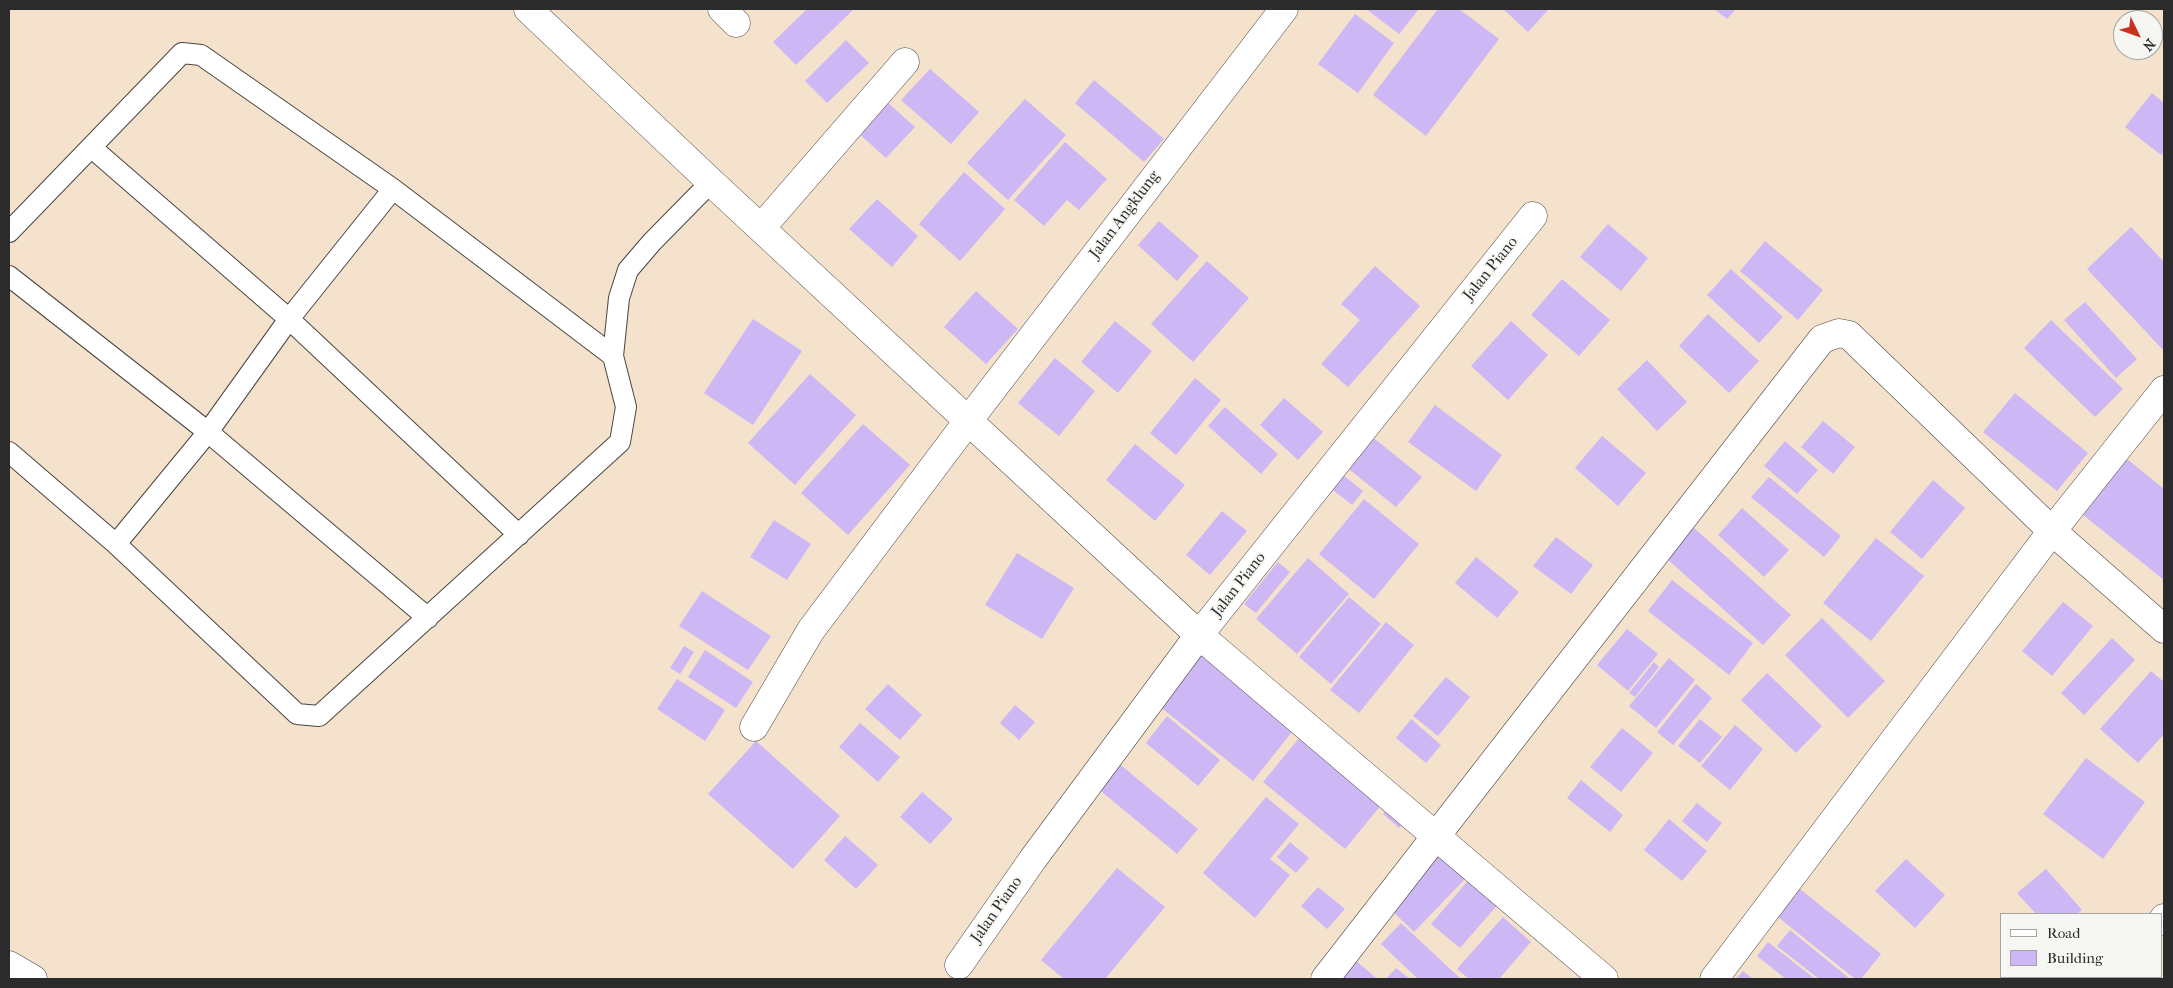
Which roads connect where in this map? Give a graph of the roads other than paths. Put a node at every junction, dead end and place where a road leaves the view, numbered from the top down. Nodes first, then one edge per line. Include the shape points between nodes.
1 (528, 9) edge
2 (1273, 12) edge
3 (905, 62) dead end
4 (92, 148) junction
5 (711, 182) junction
6 (393, 189) junction
7 (1533, 216) dead end
8 (761, 228) junction
9 (9, 232) edge
10 (9, 276) edge
11 (289, 319) junction
12 (613, 356) junction
13 (2164, 390) edge
14 (968, 421) junction
15 (208, 432) junction
16 (9, 452) edge
17 (2052, 531) junction
18 (519, 535) junction
19 (116, 544) junction
20 (428, 618) junction
21 (2164, 629) edge
22 (1199, 635) junction
23 (754, 727) dead end
24 (1437, 835) junction
25 (9, 964) edge
26 (959, 965) dead end
27 (33, 979) edge
28 (1325, 979) edge
29 (1604, 979) edge
30 (1714, 979) edge

1 - 5 main road
2 - 14 main road, Jalan Angklung
3 - 8 main road
4 - 6 lane via 182,53 201,55
4 - 9 lane
4 - 11 lane
5 - 8 main road
5 - 12 lane via 628,270 619,298
6 - 11 lane
6 - 12 lane
7 - 22 main road, Jalan Piano
8 - 14 main road
10 - 15 lane
11 - 15 lane
11 - 18 lane
12 - 18 lane via 626,407 620,442
13 - 17 main road
14 - 22 main road
14 - 23 main road, Jalan Angklung via 811,630
15 - 19 lane
15 - 20 lane
16 - 19 lane
17 - 21 main road
17 - 24 main road via 1848,335 1839,333 1822,339
17 - 30 main road
18 - 20 lane
19 - 20 lane via 297,714 319,716
22 - 24 main road
22 - 26 main road, Jalan Piano
24 - 28 main road
24 - 29 main road
25 - 27 main road

